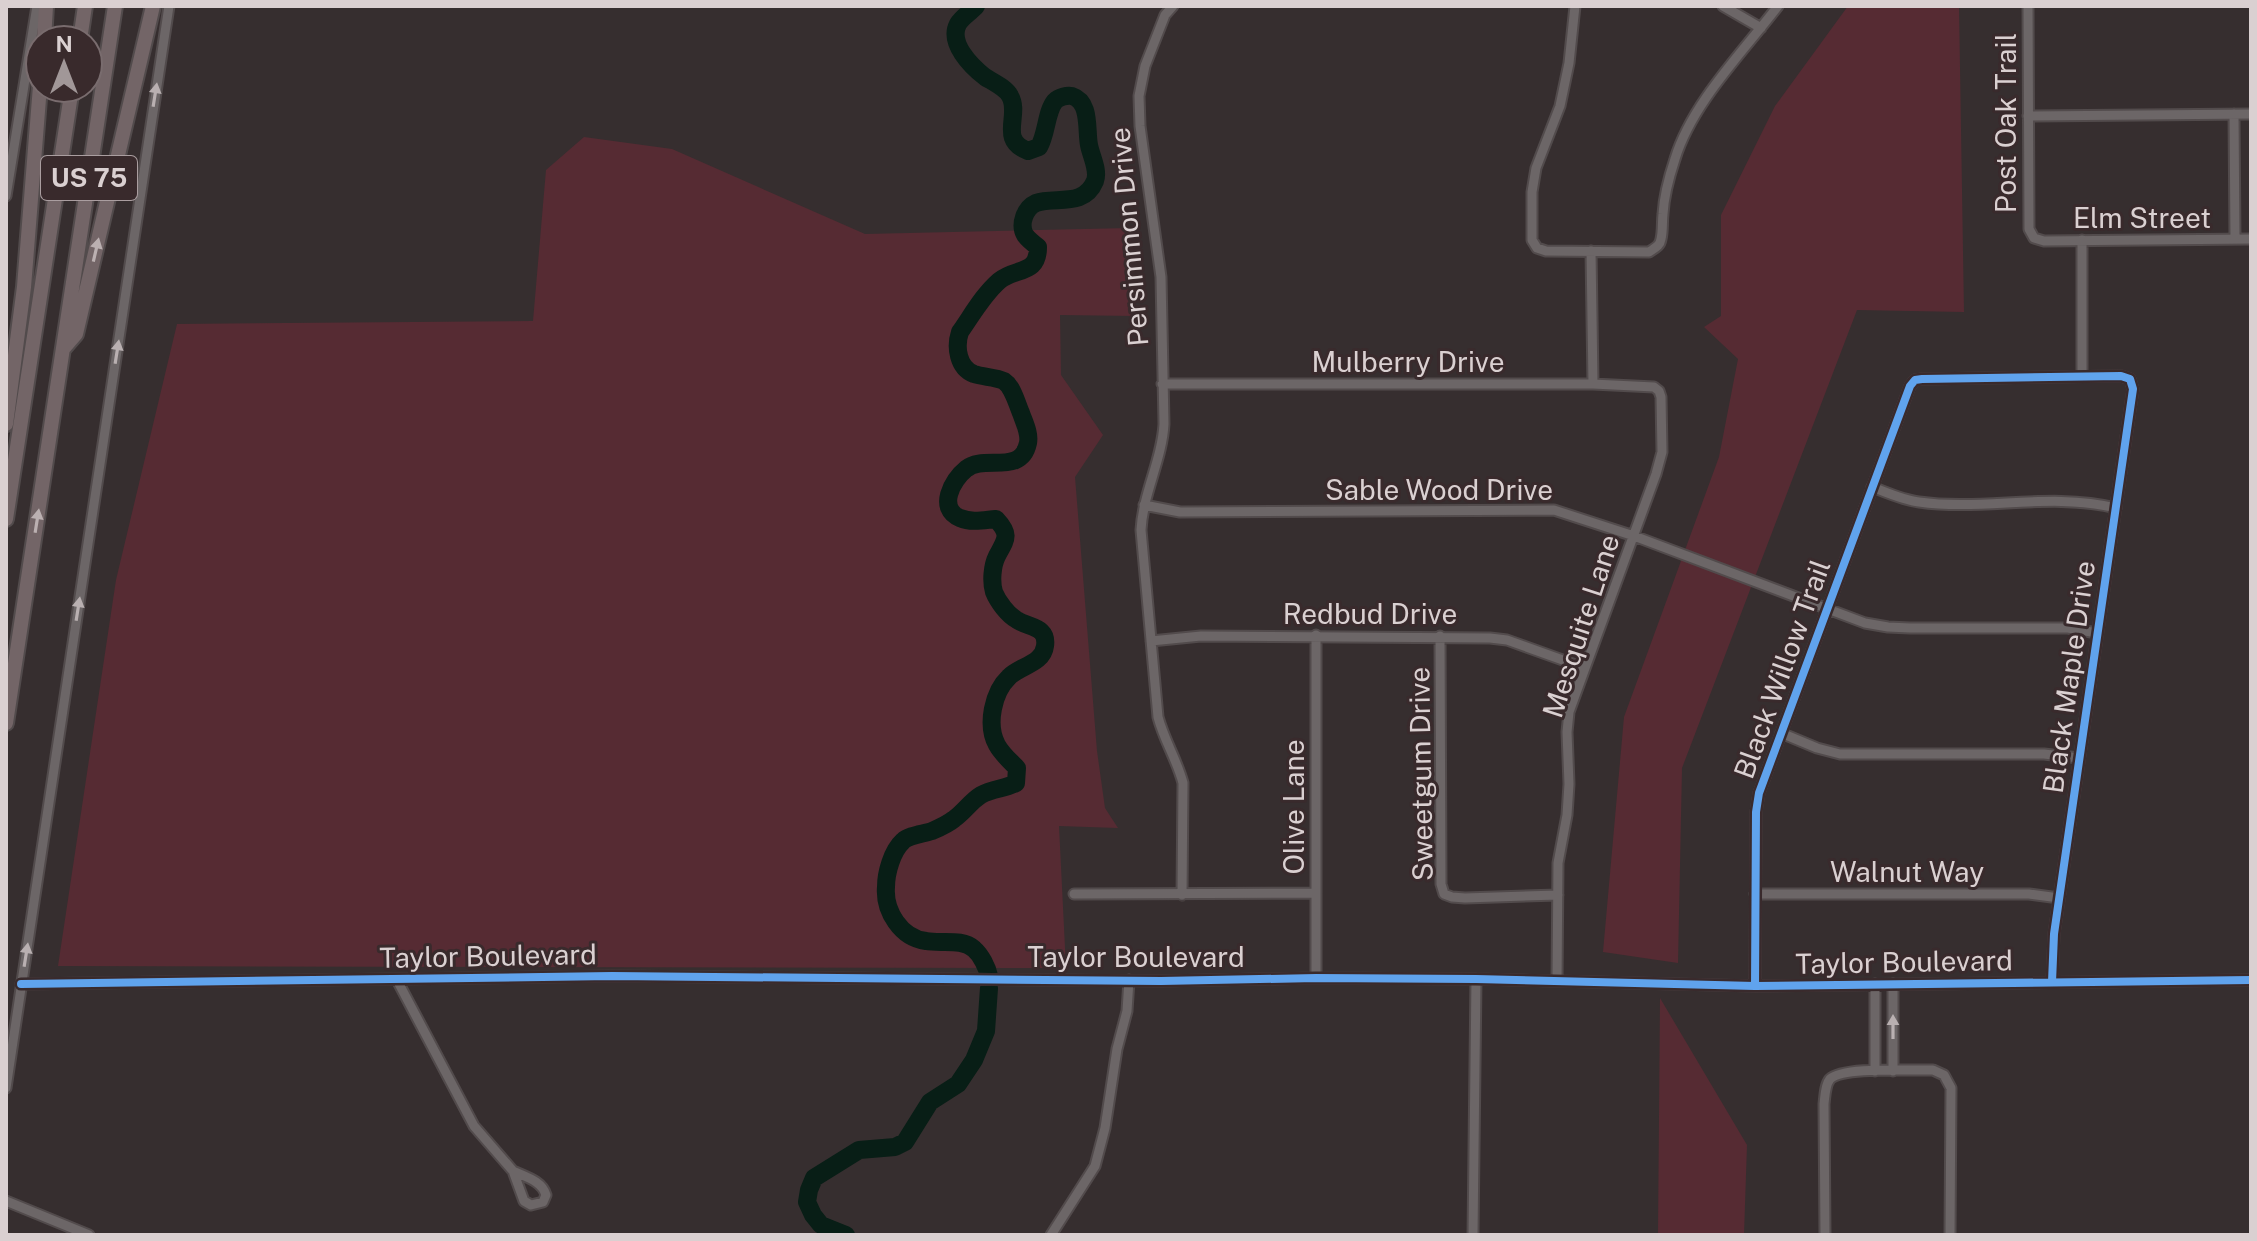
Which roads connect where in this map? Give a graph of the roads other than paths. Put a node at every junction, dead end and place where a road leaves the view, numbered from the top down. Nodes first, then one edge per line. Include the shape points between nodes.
1 (37, 6) edge
2 (115, 6) edge
3 (153, 6) edge
4 (169, 6) edge
5 (1173, 6) edge
6 (1575, 6) edge
7 (1723, 6) edge
8 (1778, 6) edge
9 (2028, 6) edge
10 (1761, 28) junction
11 (39, 104) edge
12 (70, 104) edge
13 (2234, 114) junction
14 (2251, 114) edge
15 (2028, 116) junction
16 (6, 196) edge
17 (2034, 238) joint
18 (2235, 239) junction
19 (2251, 239) edge
20 (2082, 240) junction
21 (1591, 251) junction
22 (63, 349) junction
23 (2082, 377) junction
24 (1162, 384) junction
25 (1593, 384) junction
26 (1654, 387) joint
27 (6, 424) edge
28 (6, 477) edge
29 (1872, 487) junction
30 (10, 496) junction
31 (1144, 505) junction
32 (2116, 508) junction
33 (6, 519) edge
34 (1634, 536) junction
35 (1827, 608) junction
36 (2097, 633) junction
37 (1316, 635) junction
38 (1440, 636) junction
39 (1151, 641) junction
40 (1585, 668) junction
41 (6, 723) edge
42 (1781, 733) junction
43 (2079, 758) junction
44 (1316, 893) junction
45 (1074, 894) dead end
46 (1755, 894) junction
47 (1182, 895) junction
48 (1558, 895) junction
49 (2059, 898) junction
50 (1316, 978) junction
51 (1476, 979) junction
52 (397, 980) junction
53 (1129, 980) junction
54 (2251, 980) edge
55 (1557, 981) junction
56 (2052, 982) junction
57 (21, 984) junction
58 (1875, 984) junction
59 (1893, 984) junction
60 (1755, 986) junction
61 (1875, 1071) junction
62 (1893, 1071) junction
63 (6, 1088) edge
64 (513, 1171) dead end
65 (6, 1201) edge
66 (89, 1235) edge
67 (1051, 1235) edge
68 (1473, 1235) edge
69 (1825, 1235) edge
70 (1950, 1235) edge

1 - 16 street
2 - 22 highway, US 75
22 -> 3 highway via 76,334
57 -> 4 street
5 - 24 street, Persimmon Drive via 1145,66 1139,96 1161,277
6 - 21 street via 1560,106 1536,168 1532,240 1546,251
7 - 10 street
8 - 10 street
9 - 15 street, Post Oak Trail
10 - 21 street via 1688,128 1668,182 1658,247 1649,252
11 - 27 highway via 24,287
12 - 30 highway, US 75
13 - 14 street
13 - 15 street
13 - 18 street
15 - 17 street, Post Oak Trail via 2029,229
17 - 20 street, Elm Street
18 - 19 street, Elm Street
18 - 20 street, Elm Street
20 - 23 street
21 - 25 street
41 -> 22 highway, US 75
23 - 29 street, Black Willow Trail via 1915,380
23 - 32 street, Black Maple Drive via 2121,376 2130,379 2133,389
24 - 25 street, Mulberry Drive
24 - 31 street, Persimmon Drive via 1163,441
25 - 26 street, Mulberry Drive
26 - 34 street, Mesquite Lane via 1661,397 1662,452
28 - 30 highway
29 - 32 street via 1918,502 2082,502
29 - 35 street, Black Willow Trail
30 - 33 highway, US 75
31 - 34 street, Sable Wood Drive via 1180,512 1554,510
31 - 39 street, Persimmon Drive via 1141,530
32 - 36 street, Black Maple Drive
34 - 35 street, Sable Wood Drive
34 - 40 street, Mesquite Lane
35 - 36 street, Sable Wood Drive via 1888,627 2068,628
35 - 42 street, Black Willow Trail
36 - 43 street, Black Maple Drive
37 - 38 street, Redbud Drive
37 - 39 street, Redbud Drive
37 - 44 street, Olive Lane
38 - 40 street, Redbud Drive via 1507,640
38 - 48 street, Sweetgum Drive via 1444,894
39 - 47 street, Persimmon Drive via 1158,717 1183,783
40 - 48 street, Mesquite Lane via 1569,712 1569,784
42 - 43 street via 1840,754
42 - 46 street, Black Willow Trail via 1759,793
43 - 49 street, Black Maple Drive
44 - 47 street
44 - 50 street, Olive Lane
45 - 47 street
46 - 49 street, Walnut Way
46 - 60 street, Black Willow Trail
48 - 55 street, Mesquite Lane
49 - 56 street, Black Maple Drive
50 - 51 street, Taylor Boulevard
50 - 53 street, Taylor Boulevard
51 - 55 street, Taylor Boulevard
51 - 68 street
52 - 53 street, Taylor Boulevard
52 - 57 street, Taylor Boulevard
52 - 64 street via 474,1126
53 - 67 street via 1095,1166
54 - 56 street, Taylor Boulevard
55 - 60 street, Taylor Boulevard
56 - 59 street, Taylor Boulevard
57 - 63 street
58 - 59 street, Taylor Boulevard
58 - 60 street, Taylor Boulevard
58 - 61 street
62 -> 59 street
61 - 62 street
61 - 69 street via 1845,1071 1827,1084
62 - 70 street via 1933,1070 1944,1075 1951,1088
65 - 66 street

